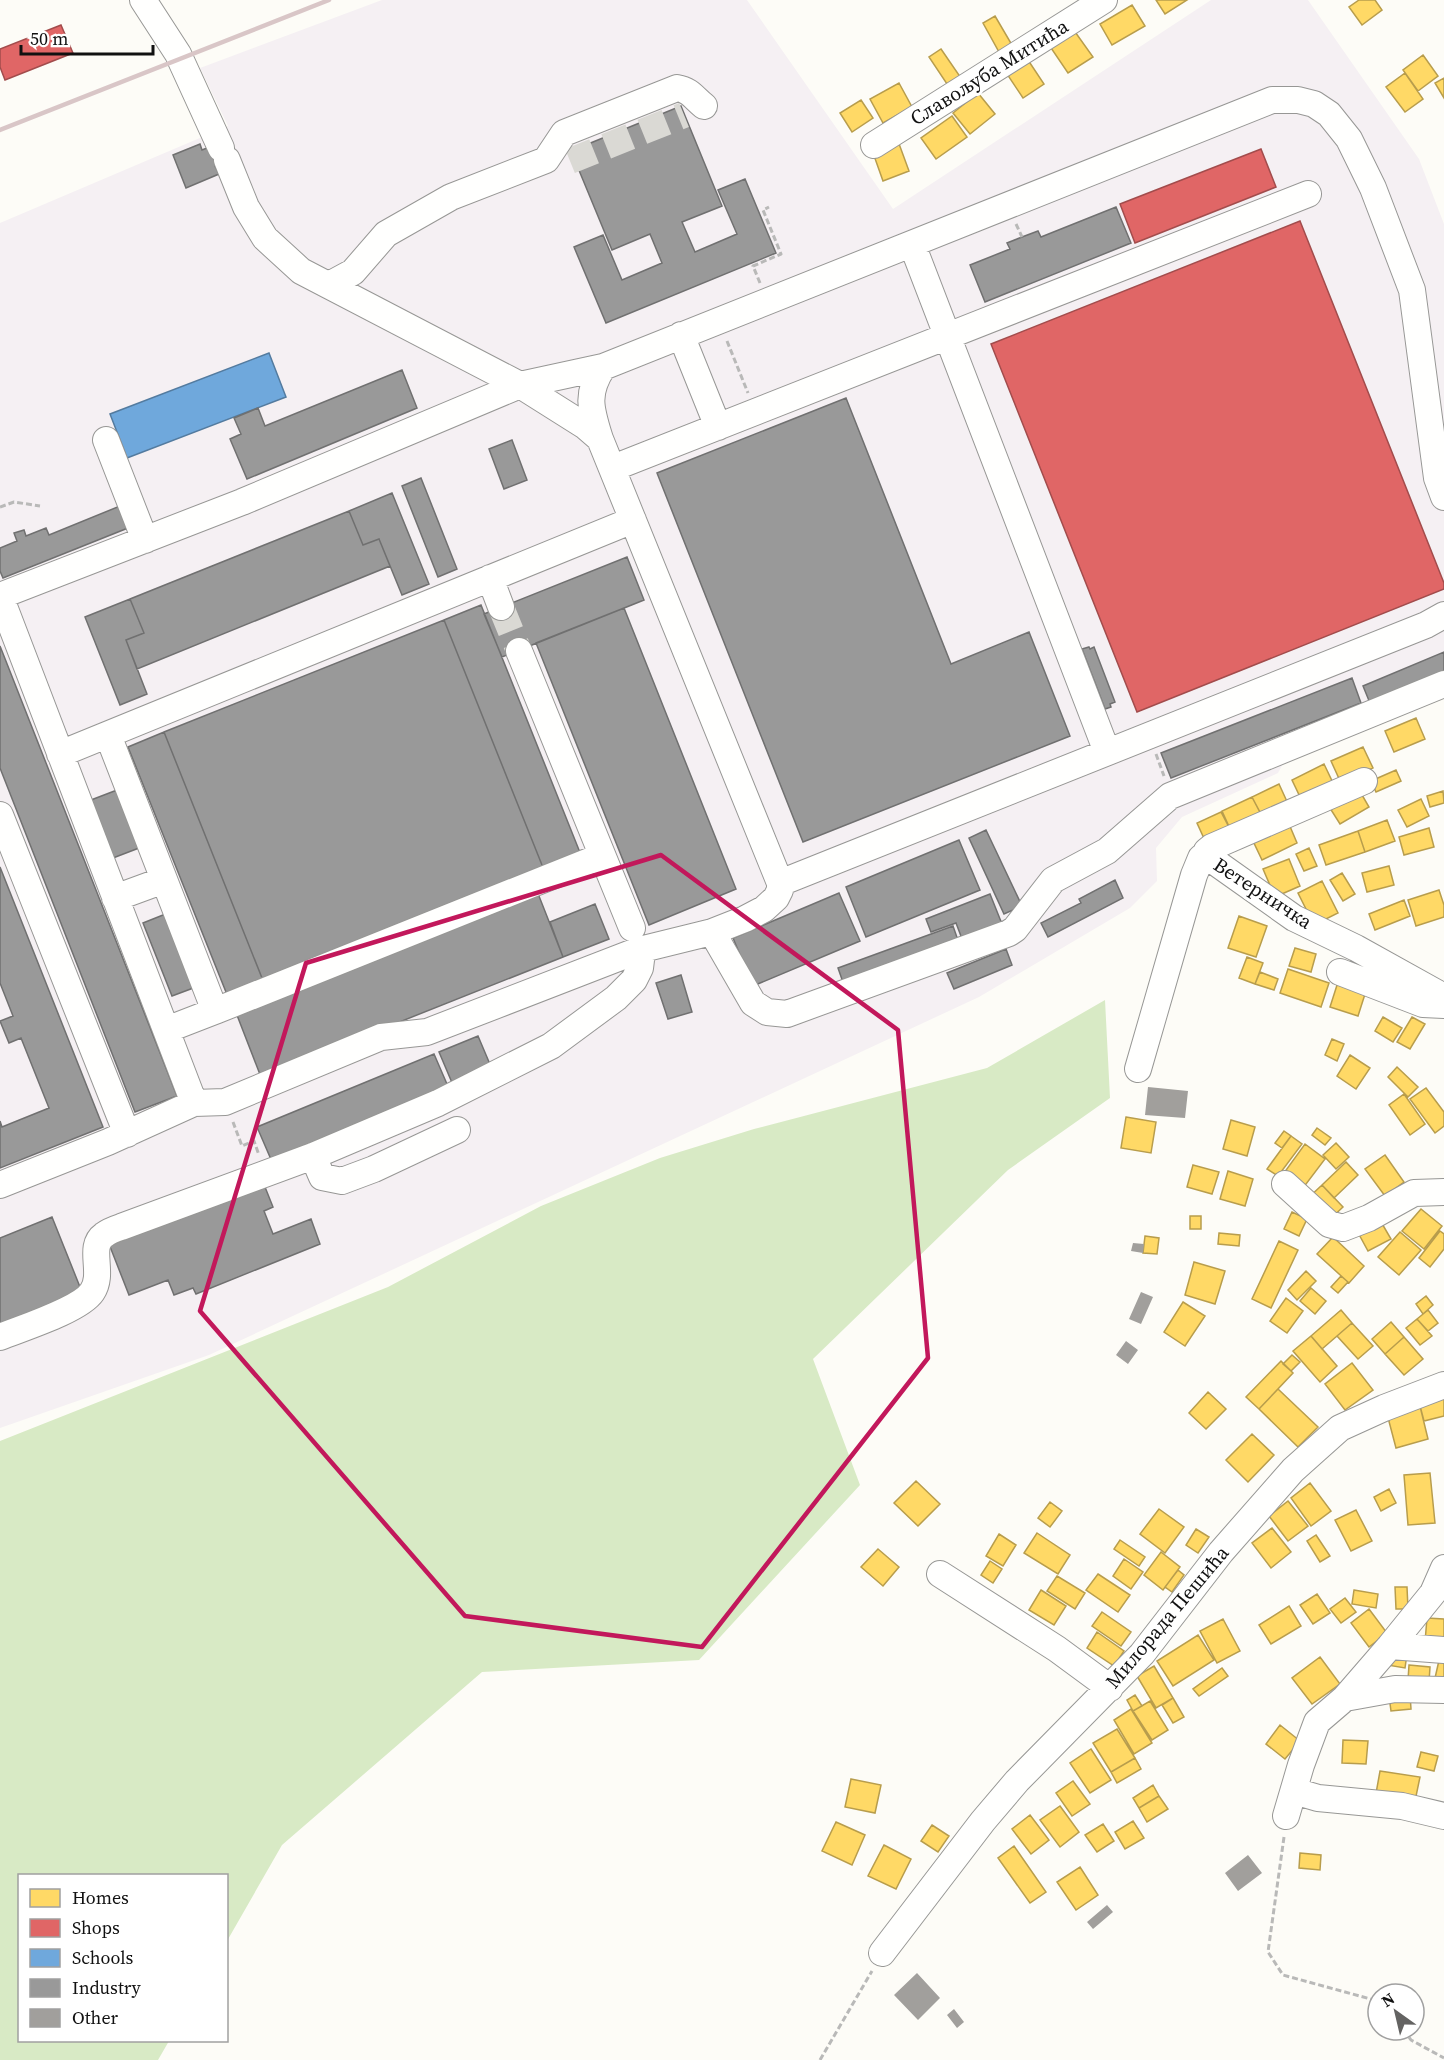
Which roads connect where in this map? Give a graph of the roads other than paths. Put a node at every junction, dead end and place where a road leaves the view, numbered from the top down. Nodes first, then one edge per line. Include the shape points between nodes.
1 (143, 0) edge
2 (1104, 0) edge
3 (704, 106) dead end
4 (874, 145) dead end
5 (1308, 194) dead end
6 (912, 244) junction
7 (353, 272) junction
8 (329, 285) junction
9 (356, 300) junction
10 (681, 335) junction
11 (947, 336) junction
12 (603, 367) junction
13 (520, 385) junction
14 (718, 427) junction
15 (600, 439) junction
16 (106, 440) dead end
17 (613, 468) junction
18 (1442, 484) edge
19 (633, 520) junction
20 (145, 540) junction
21 (490, 578) junction
22 (0, 596) edge
23 (501, 607) tunnel mouth
24 (1444, 615) edge
25 (519, 651) tunnel mouth
26 (1444, 684) edge
27 (108, 735) junction
28 (1107, 752) junction
29 (60, 754) junction
30 (1364, 781) dead end
31 (0, 815) edge
32 (1206, 854) junction
33 (602, 856) junction
34 (164, 880) junction
35 (780, 883) junction
36 (115, 898) junction
37 (712, 932) junction
38 (635, 939) junction
39 (1340, 972) dead end
40 (1444, 997) edge
41 (1444, 1005) edge
42 (215, 1011) junction
43 (166, 1030) junction
44 (1138, 1069) dead end
45 (194, 1103) junction
46 (457, 1130) dead end
47 (127, 1134) junction
48 (313, 1156) junction
49 (1285, 1184) dead end
50 (0, 1185) edge
51 (1444, 1192) edge
52 (0, 1337) edge
53 (1444, 1385) edge
54 (1444, 1568) edge
55 (940, 1575) dead end
56 (1438, 1595) edge
57 (1390, 1646) junction
58 (1444, 1650) edge
59 (1110, 1688) junction
60 (1444, 1690) edge
61 (1345, 1698) junction
62 (1294, 1791) junction
63 (1286, 1816) road end
64 (1444, 1816) edge
65 (882, 1953) road end

1 - 8 street via 178,54 246,207 265,237 301,271
2 - 4 street, Славољуба Митића
3 - 7 street via 691,92 677,88 564,133 546,160 451,197 386,234
5 - 11 street
6 - 10 street
6 - 11 street
6 - 18 street via 1258,104 1285,99 1314,104 1329,114 1350,139 1412,290
7 - 8 street
7 - 9 street
8 - 9 street
9 - 13 street
10 - 12 street
10 - 14 street
11 - 14 street
11 - 28 street
12 - 13 street
12 - 15 street via 591,392 591,412
13 - 15 street
13 - 20 street
14 - 17 street
15 - 17 street
16 - 20 street
17 - 19 street
19 - 21 street
19 - 35 street
20 - 22 street
21 - 23 street
21 - 27 street
22 - 29 street
24 - 28 street
25 - 33 street
26 - 37 street via 1170,795 1107,852 1053,880 1009,933 787,1014 767,1012 753,1003
27 - 29 street
27 - 34 street
28 - 35 street
29 - 36 street
30 - 32 street, Ветерничка via 1212,847
31 - 47 street
32 - 40 street, Ветерничка via 1294,918
32 - 44 street via 1194,875
33 - 38 street
33 - 42 street
34 - 36 street
34 - 42 street
35 - 37 street via 776,898 764,909
36 - 43 street
37 - 38 street
38 - 45 street via 427,1032 381,1036 225,1102
38 - 48 street via 641,960 634,980 551,1046 438,1103
39 - 41 street via 1423,1004
42 - 43 street
43 - 45 street
45 - 47 street
46 - 48 street via 342,1181 322,1178
47 - 50 street
48 - 52 street via 102,1236 96,1247 98,1281 91,1294 67,1310
49 - 51 street via 1329,1224 1343,1228 1414,1193
53 - 59 street, Милорада Пешића via 1340,1428 1293,1470
54 - 56 street
55 - 59 street via 1057,1649
56 - 57 street
57 - 58 street
57 - 61 street
59 - 65 street, Милорада Пешића via 1017,1781
60 - 61 street via 1395,1689
61 - 62 street via 1317,1722
62 - 63 street
62 - 64 street

